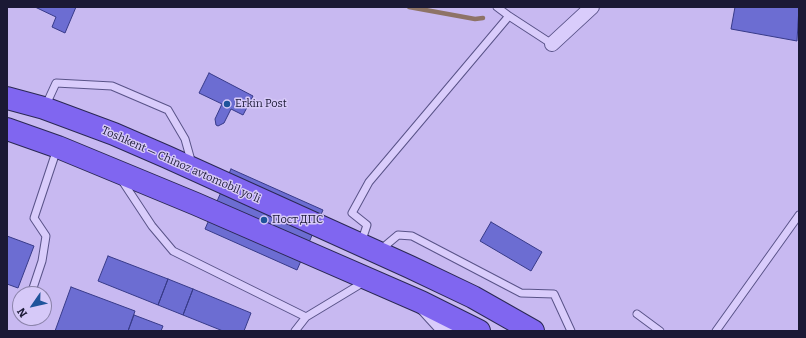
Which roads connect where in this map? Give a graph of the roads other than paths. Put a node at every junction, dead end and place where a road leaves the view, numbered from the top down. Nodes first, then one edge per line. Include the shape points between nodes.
1 (497, 7) edge
2 (592, 7) edge
3 (509, 16) junction
4 (552, 44) joint
5 (7, 85) edge
6 (7, 98) edge
7 (44, 108) junction
8 (7, 130) edge
9 (58, 147) junction
10 (116, 170) junction
11 (194, 170) junction
12 (799, 215) edge
13 (369, 249) junction
14 (368, 279) junction
15 (34, 286) edge
16 (421, 302) junction
17 (637, 314) dead end
18 (306, 317) junction
19 (295, 331) edge
20 (447, 331) edge
21 (480, 331) edge
22 (533, 331) edge
23 (570, 331) edge
24 (660, 331) edge
25 (716, 331) edge

1 - 3 lane
2 - 4 street
3 - 4 lane
3 - 13 lane via 368,182 352,213 367,225
5 - 7 highway
6 - 7 highway
7 - 11 highway, Toshkent — Chinoz avtomobil yoʻli via 114,134
7 - 11 lane via 56,83 112,86 168,110 185,139
8 - 9 highway
9 - 10 highway
9 - 15 lane via 34,218 46,236 42,261
10 - 14 highway
10 - 18 lane via 152,226 173,252
11 - 13 highway, Toshkent — Chinoz avtomobil yoʻli
12 - 25 lane
13 - 22 highway, Toshkent — Chinoz avtomobil yoʻli via 473,297
13 - 23 lane via 398,234 412,236 521,293 554,294
14 - 16 highway
14 - 18 lane
16 - 20 street
16 - 21 highway
17 - 24 lane
18 - 19 lane

